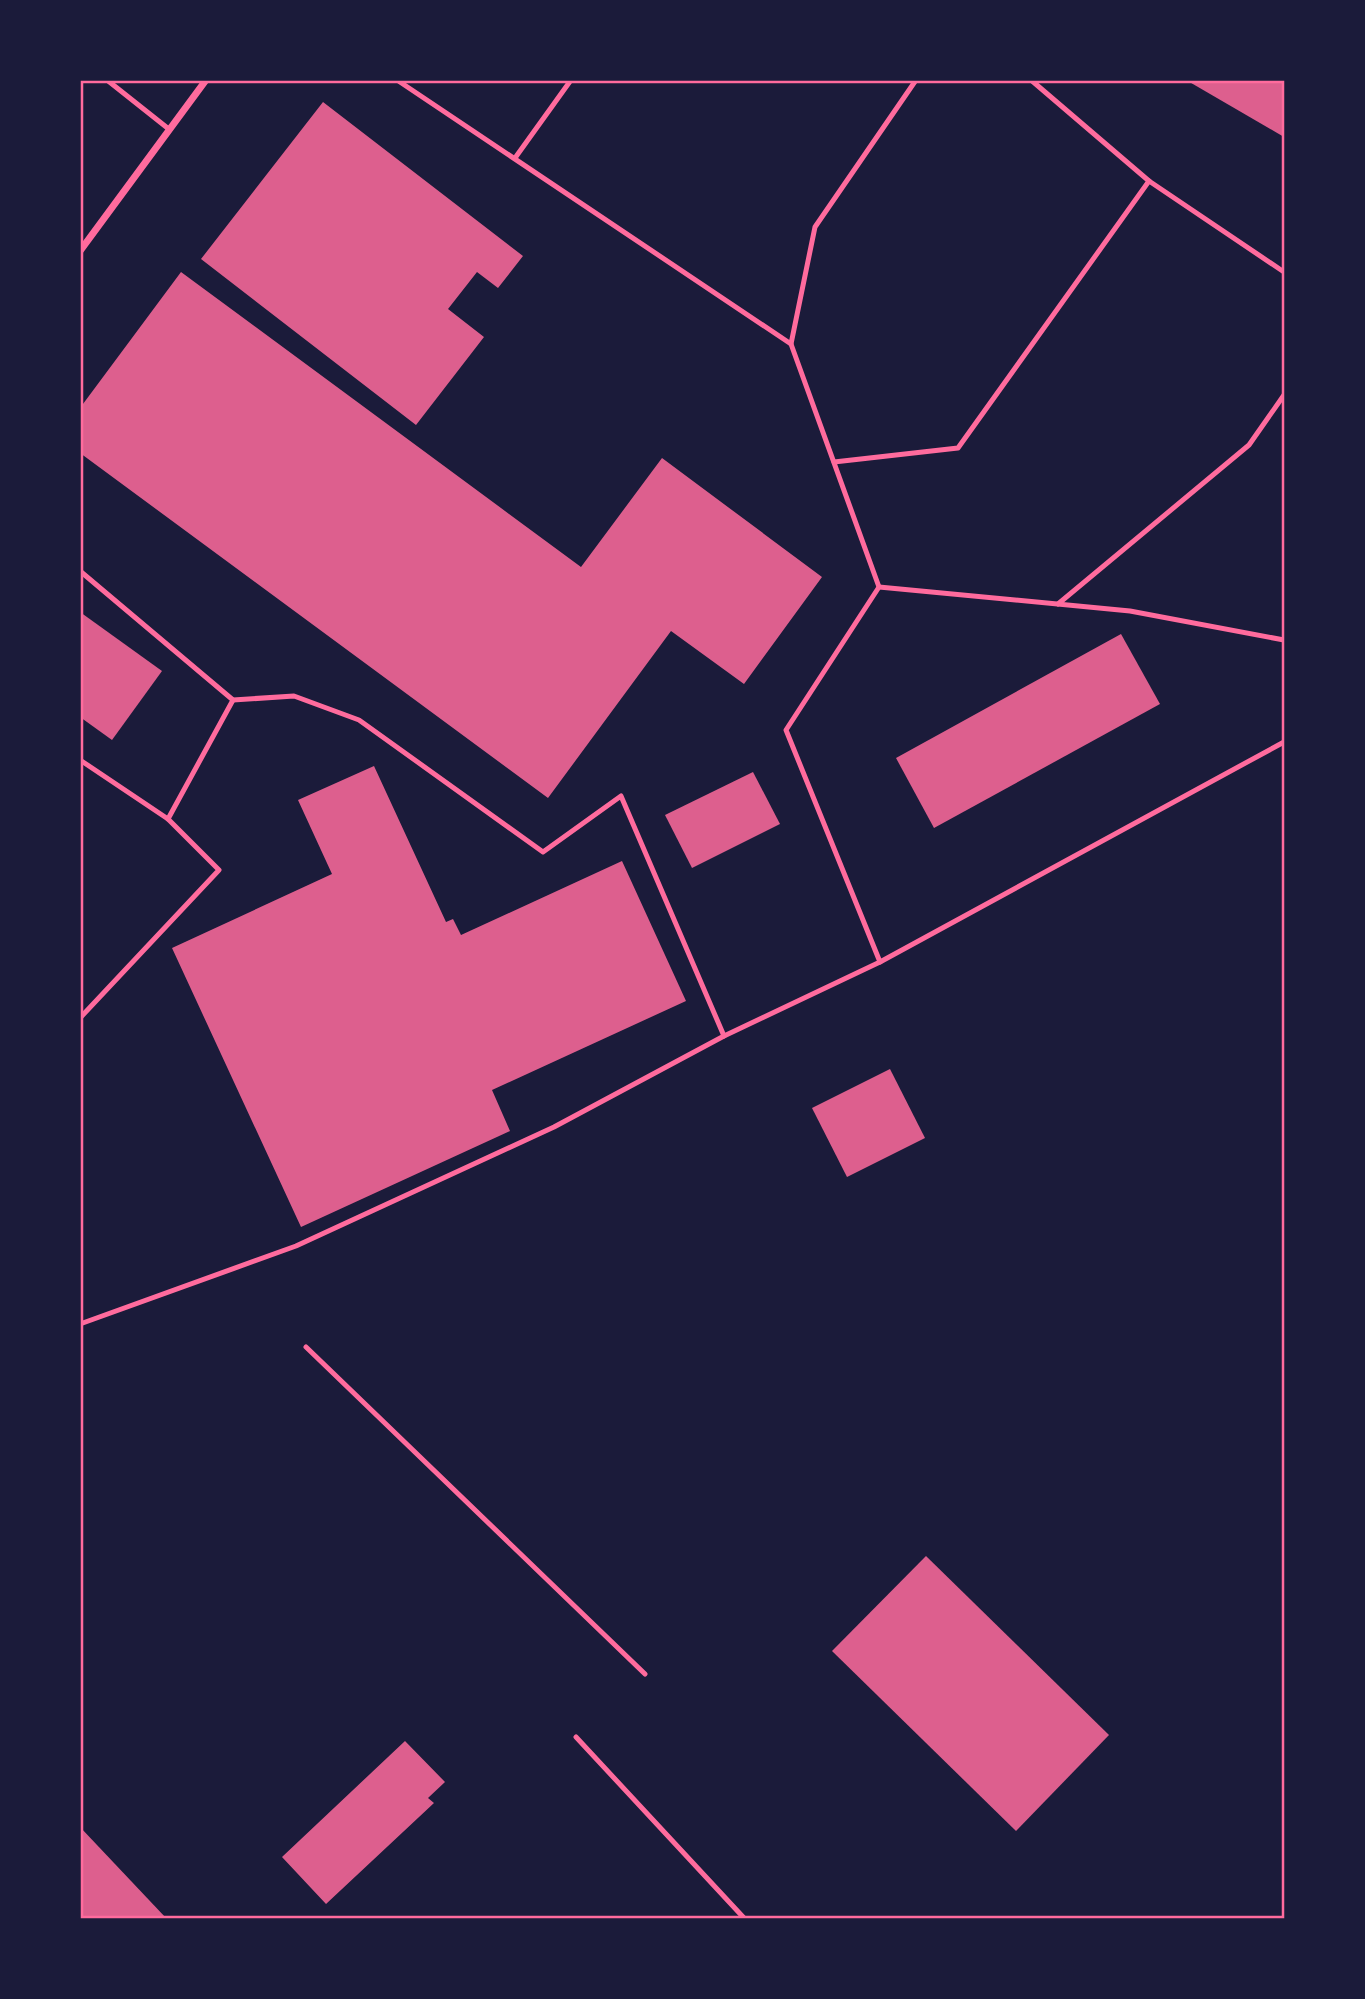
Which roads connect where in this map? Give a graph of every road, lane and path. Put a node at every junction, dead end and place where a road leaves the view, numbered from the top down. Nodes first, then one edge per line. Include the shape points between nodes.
1 (107, 80) edge
2 (206, 80) edge
3 (397, 80) edge
4 (571, 80) edge
5 (916, 80) edge
6 (1031, 80) edge
7 (170, 130) junction
8 (515, 158) junction
9 (1149, 181) junction
10 (80, 251) edge
11 (1284, 272) edge
12 (791, 344) junction
13 (1284, 395) edge
14 (834, 462) junction
15 (80, 571) edge
16 (879, 587) junction
17 (1058, 604) junction
18 (1284, 640) edge
19 (233, 700) junction
20 (1284, 742) edge
21 (80, 760) edge
22 (168, 819) junction
23 (880, 962) junction
24 (80, 1018) edge
25 (724, 1036) junction
26 (80, 1324) edge
27 (306, 1347) dead end
28 (645, 1674) dead end
29 (576, 1737) dead end
30 (744, 1919) edge

1 - 7 lane
2 - 7 street
3 - 8 lane
4 - 8 lane
5 - 12 lane via 814,227
6 - 9 lane
7 - 10 street
8 - 12 lane
9 - 11 lane
9 - 14 lane via 958,448
12 - 14 lane
13 - 17 lane via 1249,445
14 - 16 lane
15 - 19 lane
16 - 17 lane
16 - 23 lane via 786,730
17 - 18 lane via 1130,611
19 - 22 lane
19 - 25 lane via 293,696 359,720 543,852 621,796
20 - 23 lane
21 - 22 lane
22 - 24 lane via 219,870
23 - 25 lane
25 - 26 lane via 554,1127 296,1246
27 - 28 lane
29 - 30 lane

